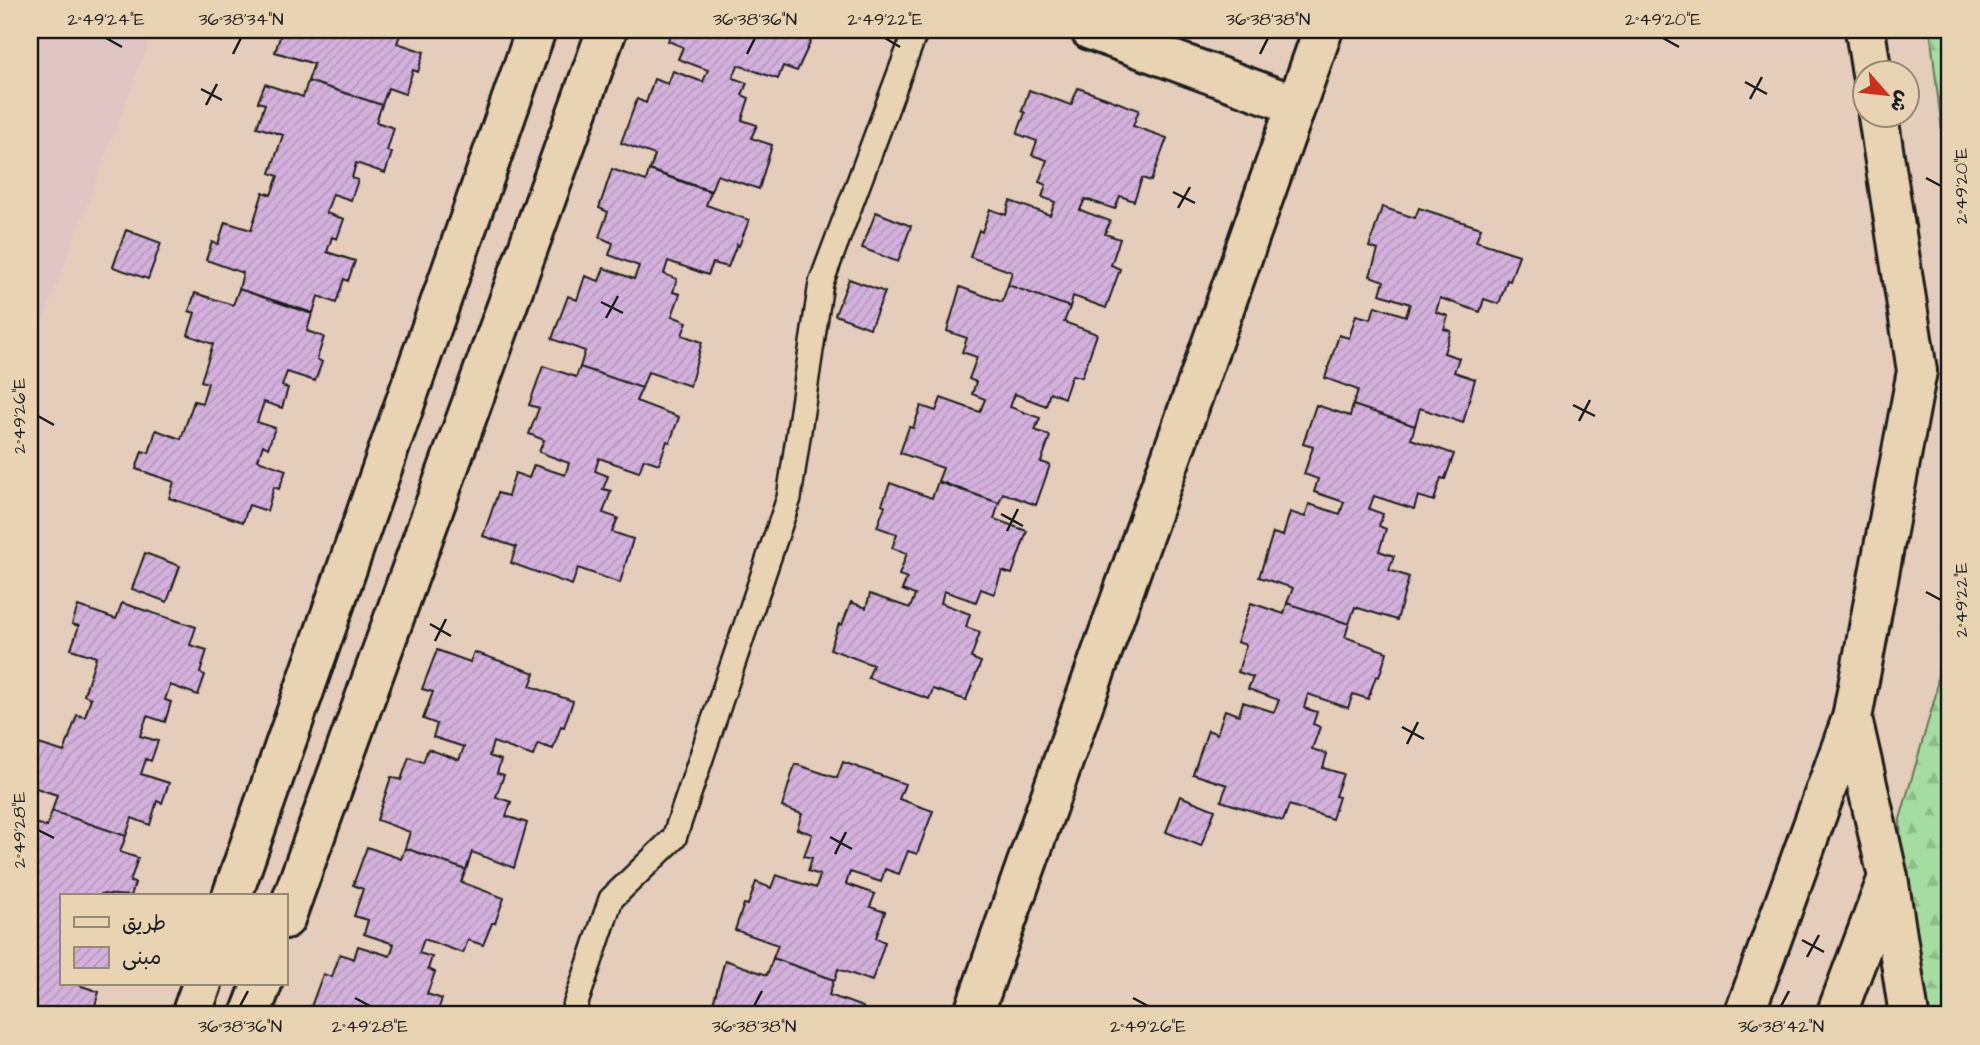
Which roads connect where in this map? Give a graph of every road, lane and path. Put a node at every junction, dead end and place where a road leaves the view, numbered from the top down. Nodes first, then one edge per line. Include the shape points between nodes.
1 (536, 30) edge
2 (607, 30) edge
3 (916, 30) edge
4 (1090, 30) edge
5 (1323, 30) edge
6 (1866, 30) edge
7 (1870, 60) edge
8 (1296, 105) junction
9 (1880, 130) edge
10 (1852, 718) junction
11 (1888, 877) junction
12 (234, 894) edge
13 (287, 913) edge
14 (201, 986) edge
15 (261, 986) edge
16 (191, 1015) edge
17 (250, 1015) edge
18 (572, 1015) edge
19 (974, 1015) edge
20 (1744, 1015) edge
21 (1836, 1015) edge
22 (1909, 1015) edge

1 - 12 street
2 - 13 street
3 - 18 lane via 821,283 789,498 674,838 611,899
4 - 8 street
5 - 8 street
6 - 7 street
8 - 19 street
9 - 10 street via 1917,372
10 - 11 street
10 - 20 street
11 - 21 street
11 - 22 street
14 - 16 street
15 - 17 street

